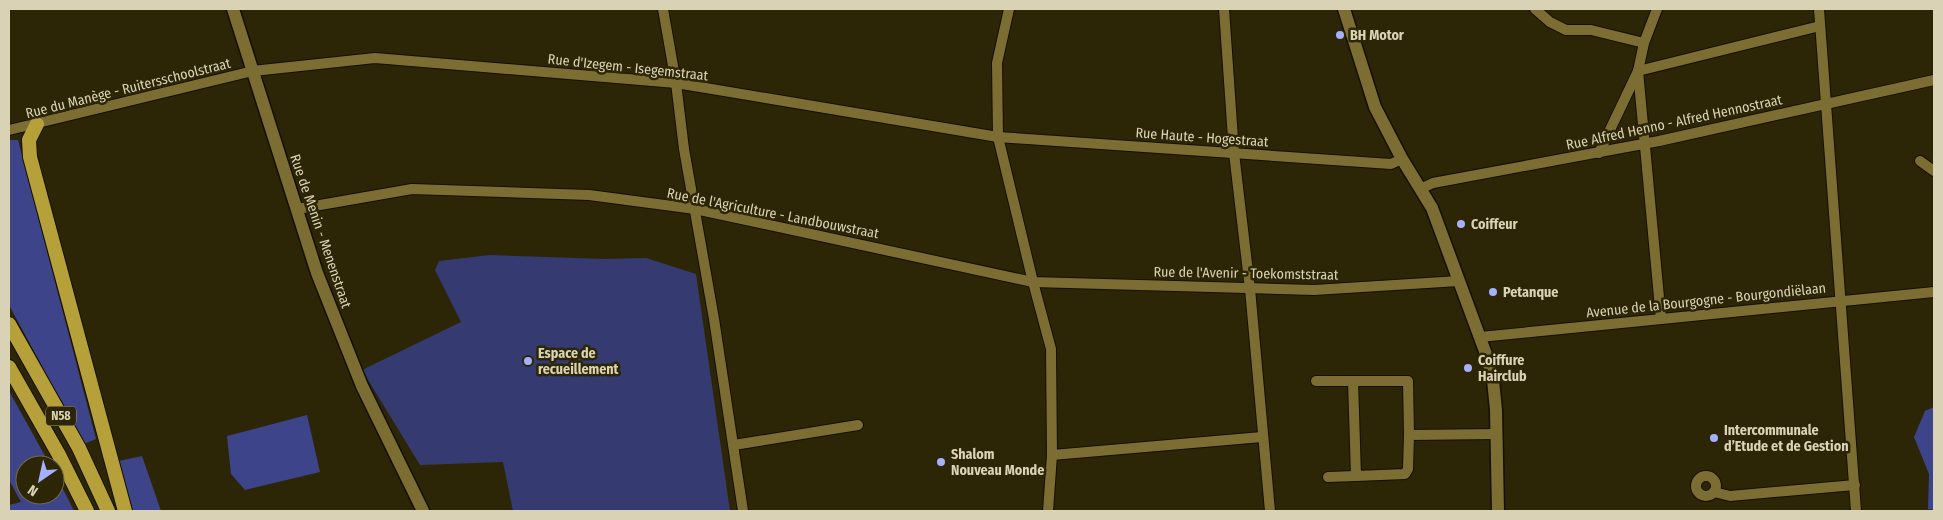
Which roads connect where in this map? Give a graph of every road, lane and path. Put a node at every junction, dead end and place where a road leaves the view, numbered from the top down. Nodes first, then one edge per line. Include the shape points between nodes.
1 (233, 9) edge
2 (663, 9) edge
3 (1009, 9) edge
4 (1224, 9) edge
5 (1344, 9) edge
6 (1535, 9) edge
7 (1657, 9) edge
8 (1819, 9) edge
9 (1820, 26) junction
10 (1644, 43) junction
11 (253, 71) junction
12 (1638, 71) junction
13 (1934, 80) edge
14 (676, 83) junction
15 (1828, 105) junction
16 (37, 124) junction
17 (9, 130) edge
18 (998, 137) junction
19 (1644, 144) junction
20 (1234, 153) junction
21 (1599, 153) junction
22 (1402, 160) junction
23 (1920, 162) dead end
24 (1934, 172) edge
25 (1420, 189) junction
26 (297, 209) junction
27 (695, 209) junction
28 (1033, 282) junction
29 (1459, 282) junction
30 (1250, 289) junction
31 (1934, 292) edge
32 (1842, 301) junction
33 (1661, 319) junction
34 (9, 324) edge
35 (1480, 337) junction
36 (9, 367) edge
37 (1316, 381) dead end
38 (1353, 381) junction
39 (858, 425) dead end
40 (1497, 434) junction
41 (1409, 435) junction
42 (1262, 437) junction
43 (734, 445) junction
44 (1052, 455) junction
45 (1356, 476) junction
46 (1328, 477) dead end
47 (1855, 485) junction
48 (1714, 492) dead end
49 (86, 511) edge
50 (108, 511) edge
51 (125, 511) edge
52 (423, 511) edge
53 (743, 511) edge
54 (1048, 511) edge
55 (1270, 511) edge
56 (1498, 511) edge
57 (1856, 511) edge

1 - 11 street, Rue de Menin - Menenstraat
2 - 14 street
3 - 18 street via 997,63
4 - 20 street
5 - 22 street via 1375,107
6 - 10 street via 1566,30 1591,30
7 - 10 street
8 - 9 street
9 - 12 street
9 - 15 street
10 - 12 street
11 - 14 street, Rue d'Izegem - Isegemstraat via 375,58
11 - 16 street, Rue du Manège - Ruitersschoolstraat
11 - 26 street, Rue de Menin - Menenstraat
12 - 19 street
12 - 21 street
13 - 15 street, Rue Alfred Henno - Alfred Hennostraat
14 - 18 street, Rue d'Izegem - Isegemstraat
14 - 27 street
15 - 19 street, Rue Alfred Henno - Alfred Hennostraat
15 - 32 street
16 - 17 street, Rue du Manège - Ruitersschoolstraat
16 - 51 highway via 29,140 30,157
18 - 20 street, Rue Haute - Hogestraat
18 - 28 street
19 - 21 street, Rue Alfred Henno - Alfred Hennostraat
19 - 33 street
20 - 22 street, Rue Haute - Hogestraat via 1391,164
20 - 30 street
21 - 25 street, Rue Alfred Henno - Alfred Hennostraat via 1433,182
22 - 25 street
23 - 24 street
25 - 29 street via 1432,208
26 - 27 street, Rue de l'Agriculture - Landbouwstraat via 412,189 590,195
26 - 52 street, Rue de Menin - Menenstraat via 316,273 362,386
27 - 28 street, Rue de l'Agriculture - Landbouwstraat
27 - 43 street
28 - 30 street, Rue de l'Avenir - Toekomststraat
28 - 44 street via 1051,349
29 - 30 street, Rue de l'Avenir - Toekomststraat via 1369,288
29 - 35 street
30 - 42 street
31 - 32 street, Avenue de la Bourgogne - Bourgondiëlaan
32 - 33 street, Avenue de la Bourgogne - Bourgondiëlaan
32 - 47 street
33 - 35 street, Avenue de la Bourgogne - Bourgondiëlaan
34 - 50 highway, N58 via 70,432
35 - 40 street via 1493,380
36 - 49 highway, N58 via 59,455
37 - 38 street
38 - 41 street via 1408,381
38 - 45 street
39 - 43 street
40 - 41 street
40 - 56 street
41 - 45 street via 1405,474
42 - 44 street
42 - 55 street
43 - 53 street
44 - 54 street
45 - 46 street
47 - 48 street via 1730,496
47 - 57 street

